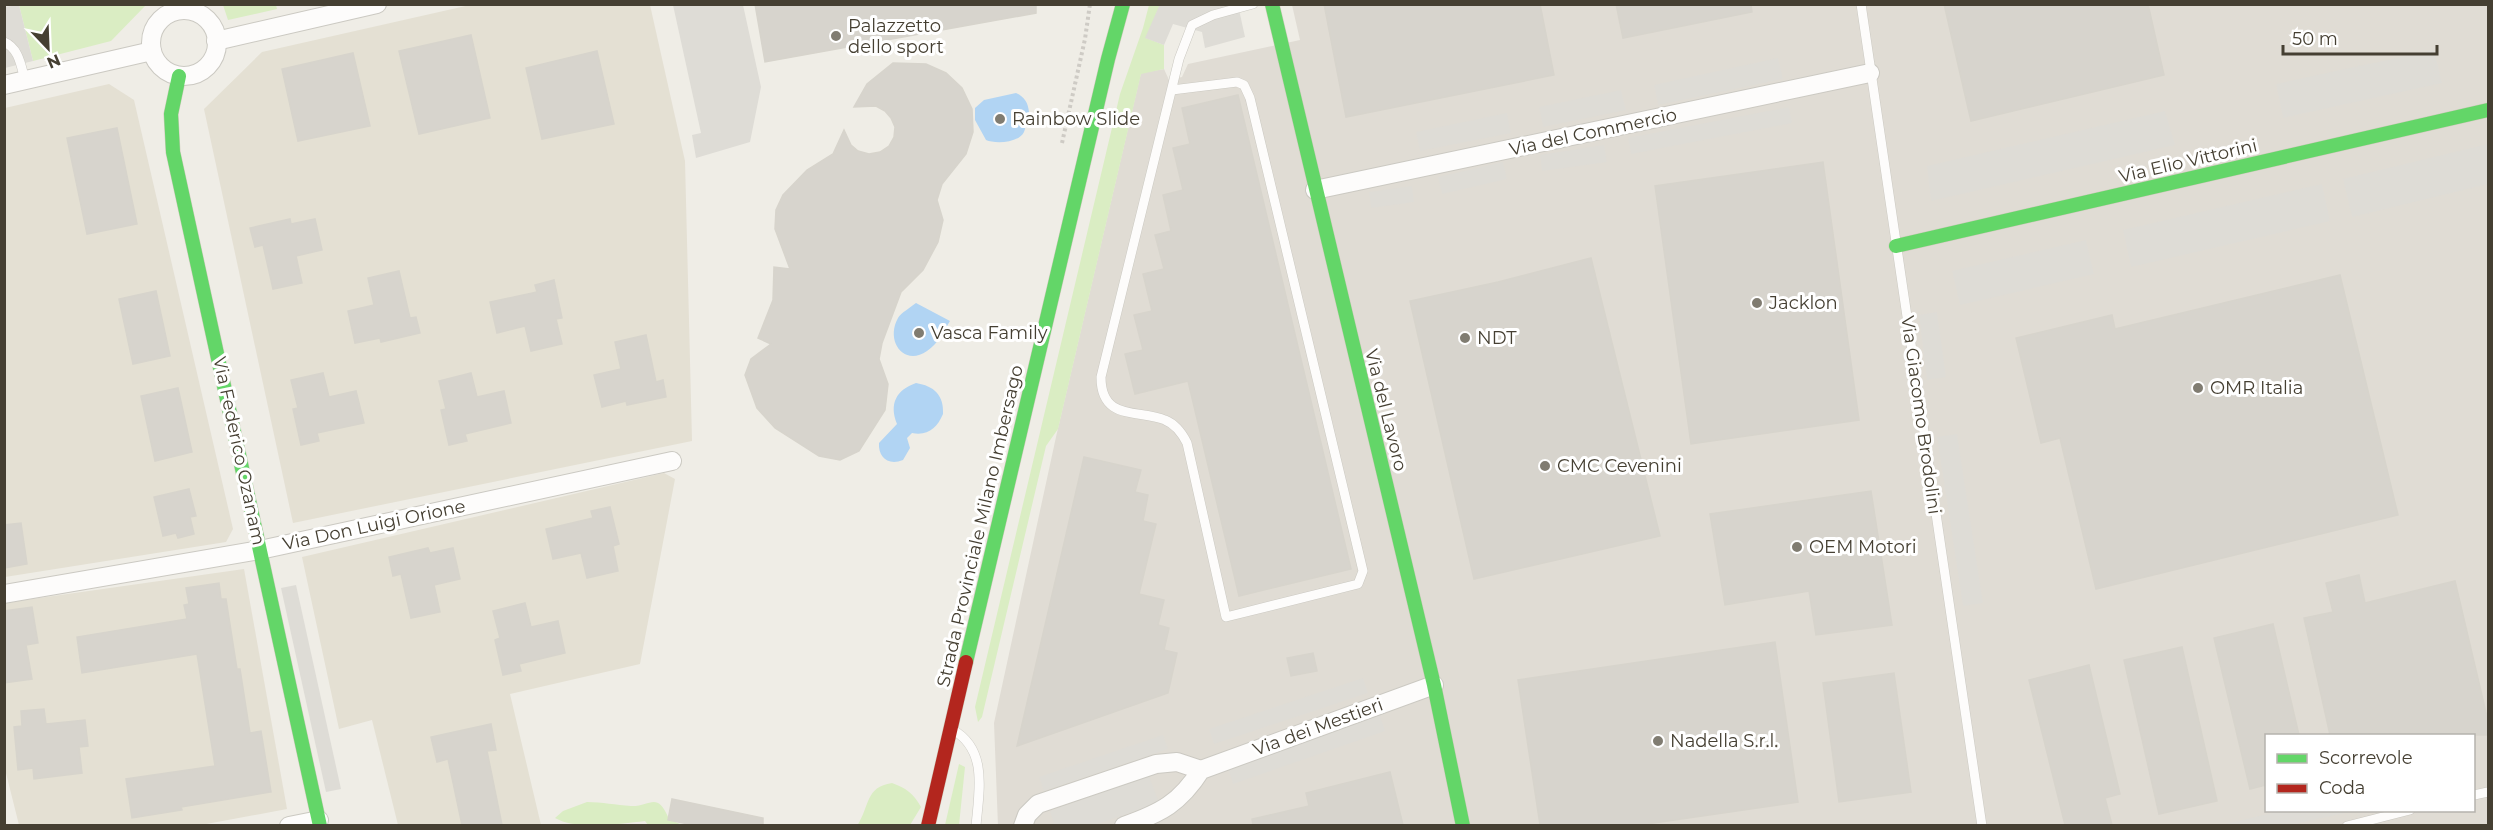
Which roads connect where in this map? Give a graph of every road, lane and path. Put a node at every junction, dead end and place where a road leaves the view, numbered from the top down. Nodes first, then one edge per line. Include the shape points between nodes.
1 (377, 4) edge
2 (1118, 4) edge
3 (1123, 4) edge
4 (1253, 4) edge
5 (1272, 4) edge
6 (1861, 4) edge
7 (187, 8) edge
8 (216, 41) junction
9 (4, 42) edge
10 (152, 51) junction
11 (1108, 59) junction
12 (1870, 73) junction
13 (180, 76) junction
14 (25, 80) junction
15 (4, 85) edge
16 (1172, 90) junction
17 (2488, 110) edge
18 (1315, 190) junction
19 (1896, 246) junction
20 (672, 461) dead end
21 (260, 550) junction
22 (4, 594) edge
23 (1434, 685) junction
24 (951, 729) junction
25 (1201, 770) junction
26 (2402, 812) edge
27 (319, 823) edge
28 (289, 825) edge
29 (928, 825) edge
30 (976, 825) edge
31 (1023, 825) edge
32 (1124, 825) edge
33 (1463, 825) edge
34 (1982, 825) edge
35 (2347, 825) edge

1 - 8 street
2 - 11 street, Strada Provinciale Milano Imbersago
3 - 11 street, Strada Provinciale Milano Imbersago
4 - 16 lane via 1192,25
5 - 18 street, Via del Lavoro
6 - 12 lane, Via Giacomo Brodolini
7 - 8 street via 204,17
7 - 10 street via 159,22
8 - 13 street via 212,60 206,67 198,73
9 - 14 lane via 16,52
10 - 13 street via 162,68
10 - 14 street
11 - 24 street, Strada Provinciale Milano Imbersago
12 - 18 street, Via del Commercio
12 - 19 lane, Via Giacomo Brodolini
13 - 21 street, Via Federico Ozanam via 171,114 173,152
14 - 15 street
16 - 16 lane via 1101,383 1115,407 1165,420 1177,428 1187,443 1226,617 1358,584 1364,571 1250,98 1244,85 1237,82
17 - 19 street, Via Elio Vittorini
18 - 23 street, Via del Lavoro
19 - 34 lane, Via Giacomo Brodolini
20 - 21 street, Via Don Luigi Orione
21 - 22 street, Via Don Luigi Orione
21 - 27 street, Via Federico Ozanam
23 - 25 street, Via dei Mestieri
23 - 33 street, Via del Lavoro
24 - 29 street, Strada Provinciale Milano Imbersago
24 - 30 lane via 969,742 977,762
25 - 31 street via 1171,762 1142,767 1038,804
25 - 32 street via 1186,793 1171,804
26 - 35 lane
27 - 28 street

